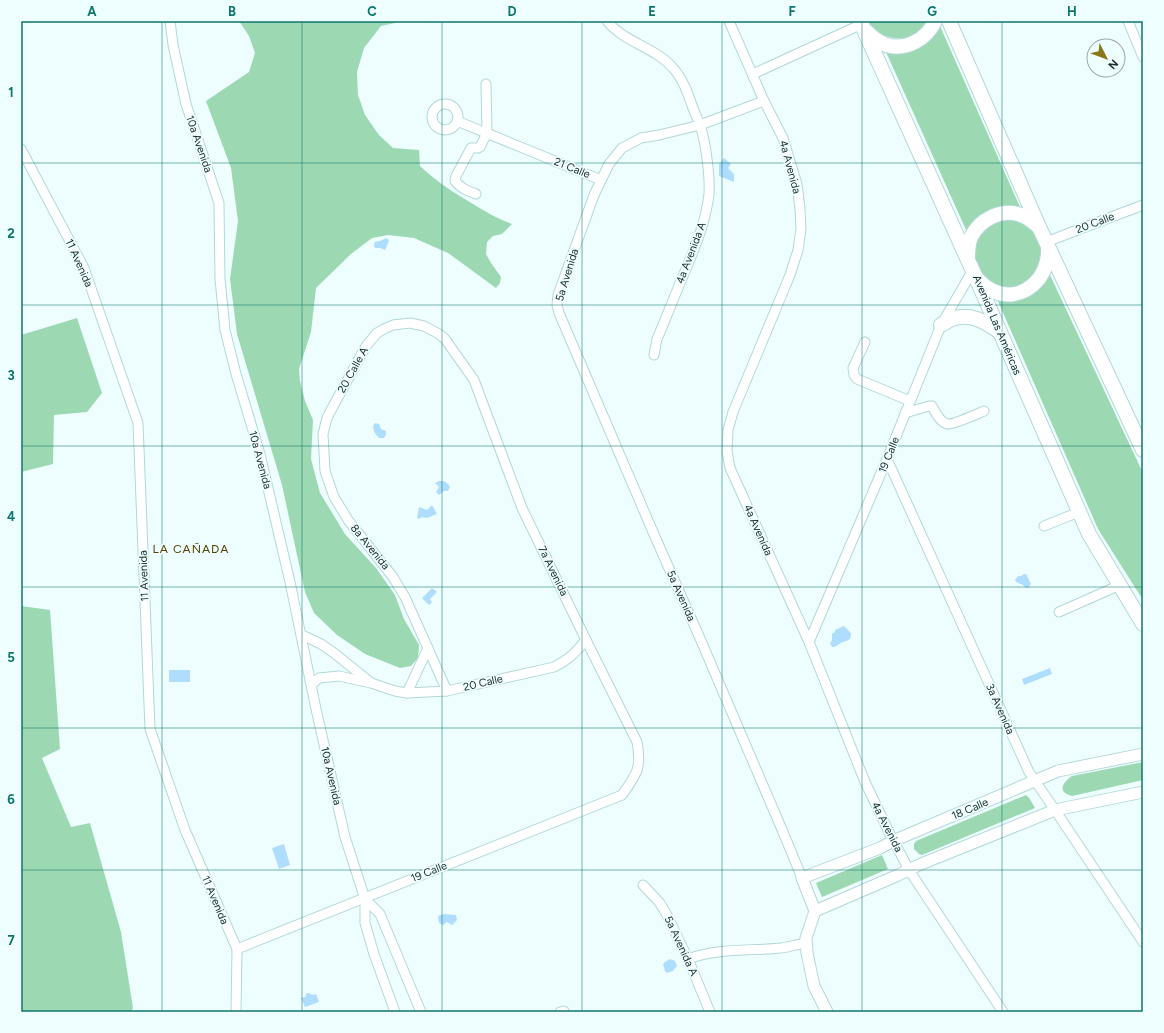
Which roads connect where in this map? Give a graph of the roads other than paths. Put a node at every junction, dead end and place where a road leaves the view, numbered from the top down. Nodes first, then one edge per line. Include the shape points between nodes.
1 (170, 21) edge
2 (608, 21) edge
3 (730, 21) edge
4 (935, 21) edge
5 (949, 21) edge
6 (1128, 21) edge
7 (862, 25) edge
8 (1143, 57) edge
9 (753, 74) junction
10 (486, 84) dead end
11 (764, 101) junction
12 (457, 121) dead end
13 (700, 125) junction
14 (486, 133) junction
15 (21, 149) edge
16 (601, 180) junction
17 (476, 194) dead end
18 (1143, 205) edge
19 (1039, 227) junction
20 (1047, 244) junction
21 (973, 270) junction
22 (941, 325) junction
23 (1000, 332) junction
24 (865, 342) dead end
25 (450, 346) joint
26 (654, 355) dead end
27 (910, 401) junction
28 (984, 412) dead end
29 (906, 413) junction
30 (323, 443) joint
31 (1143, 450) edge
32 (887, 459) junction
33 (1079, 512) junction
34 (1044, 526) dead end
35 (1120, 585) junction
36 (1059, 612) dead end
37 (1143, 624) edge
38 (302, 635) junction
39 (586, 640) junction
40 (809, 642) junction
41 (428, 648) junction
42 (371, 682) junction
43 (312, 684) junction
44 (447, 691) junction
45 (407, 693) junction
46 (1143, 754) edge
47 (1035, 781) junction
48 (1143, 792) edge
49 (622, 795) joint
50 (1055, 810) junction
51 (893, 841) junction
52 (909, 870) junction
53 (802, 878) junction
54 (643, 885) dead end
55 (364, 898) junction
56 (815, 911) junction
57 (806, 942) junction
58 (1143, 942) edge
59 (237, 949) junction
60 (688, 959) junction
61 (236, 1012) edge
62 (395, 1012) edge
63 (421, 1012) edge
64 (710, 1012) edge
65 (827, 1012) edge
66 (1003, 1012) edge

1 - 38 street, 10a Avenida via 186,104 219,203 220,279 225,330 260,454
2 - 13 street, 4a Avenida A via 624,36 657,54 674,69 685,87
3 - 9 street, 4a Avenida
4 - 7 main road via 929,32 921,39 912,44 899,46 886,45 874,39
5 - 19 main road
6 - 8 street
7 - 9 street
7 - 21 main road, Avenida Las Américas
9 - 11 street, 4a Avenida
10 - 14 street
11 - 13 street, 21 Calle
11 - 40 street, 4a Avenida via 783,138 797,184 801,229 790,275 733,412 728,430 727,451 730,468
12 - 14 street, 21 Calle
13 - 16 street, 21 Calle via 641,138 622,148 609,164
13 - 26 street, 4a Avenida A via 709,180 707,207 700,233 657,339
14 - 16 street, 21 Calle
14 - 17 street via 480,147 471,148 455,181
15 - 59 street, 11 Avenida via 84,268 138,423 150,729 185,830
16 - 53 street, 5a Avenida via 558,294 559,313
18 - 20 street, 20 Calle
19 - 20 main road
19 - 21 main road via 1020,214 1008,212 986,219 977,227 968,248
20 - 21 main road via 1048,262 1045,270 1034,285 1025,290 1004,294 994,292 985,287
20 - 31 main road
21 - 22 street, 19 Calle
21 - 23 main road, Avenida Las Américas
22 - 23 main road via 964,316 981,320
22 - 27 street, 19 Calle
23 - 33 main road, Avenida Las Américas
24 - 27 street via 853,368 857,379
25 - 30 street, 20 Calle A via 432,329 418,324 393,325 377,334 366,346 330,412
25 - 39 street, 7a Avenida via 474,380 522,508
27 - 29 street, 19 Calle
28 - 29 street via 953,424 942,421 932,406
29 - 32 street, 19 Calle
30 - 41 street, 8a Avenida via 324,471 334,497 348,520 393,576
32 - 40 street, 19 Calle
32 - 47 street, 3a Avenida
33 - 34 street
33 - 35 main road, Avenida Las Américas via 1089,534
35 - 36 street
35 - 37 main road, Avenida Las Américas
38 - 42 street, 20 Calle via 334,652
38 - 43 street, 10a Avenida
39 - 44 street, 20 Calle via 566,661 554,667
39 - 49 street, 7a Avenida via 637,742 639,768
40 - 51 street, 4a Avenida via 865,782
41 - 44 street, 8a Avenida
41 - 45 street
42 - 43 street, 20 Calle via 339,676 319,678
42 - 45 street, 20 Calle
43 - 55 street, 10a Avenida via 345,837
44 - 45 street, 20 Calle
46 - 47 street, 18 Calle via 1058,771
47 - 50 street, 3a Avenida
47 - 51 street, 18 Calle
48 - 50 street
49 - 55 street, 19 Calle
50 - 52 street
50 - 58 street, 3a Avenida
51 - 52 street, 4a Avenida
51 - 53 street, 18 Calle
52 - 56 street
52 - 66 street, 4a Avenida
53 - 56 street, 5a Avenida
54 - 60 street, 5a Avenida A via 666,913
55 - 59 street, 19 Calle
55 - 62 street, 10a Avenida via 365,923
55 - 63 street, 10a Avenida via 380,914
56 - 57 street
57 - 60 street via 783,948 730,950
57 - 65 street via 814,986
59 - 61 street, 11 Avenida
60 - 64 street, 5a Avenida A

